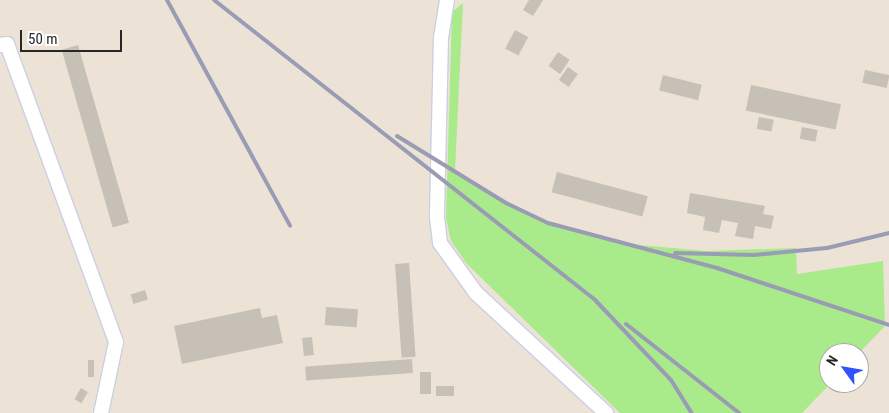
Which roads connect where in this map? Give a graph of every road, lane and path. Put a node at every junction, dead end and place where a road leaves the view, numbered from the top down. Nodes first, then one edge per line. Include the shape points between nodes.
1 (446, 0) edge
2 (0, 45) edge
3 (101, 413) edge
4 (606, 413) edge

1 - 4 street via 441,37 437,218 440,243 476,293
2 - 3 street via 8,44 116,342

